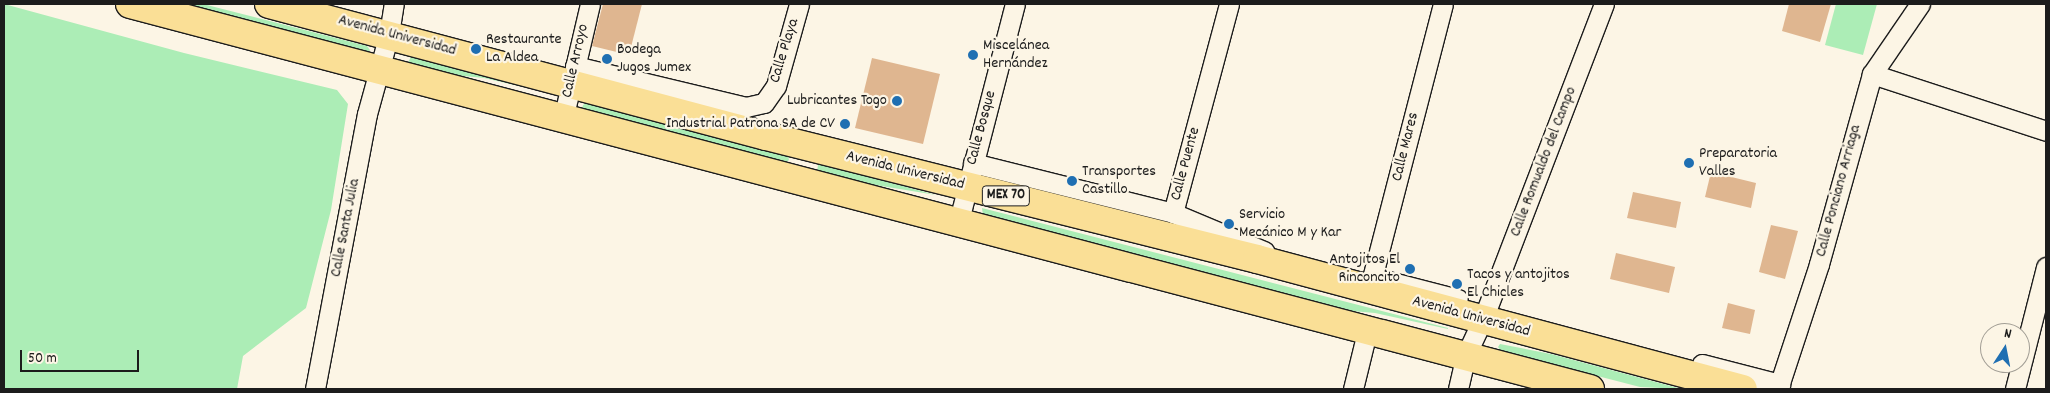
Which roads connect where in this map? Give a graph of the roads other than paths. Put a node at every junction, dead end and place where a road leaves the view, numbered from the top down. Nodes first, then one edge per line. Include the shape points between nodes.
1 (130, 4) edge
2 (269, 4) edge
3 (394, 4) edge
4 (590, 4) edge
5 (799, 4) edge
6 (1015, 4) edge
7 (1229, 4) edge
8 (1443, 4) edge
9 (1604, 4) edge
10 (1920, 4) edge
11 (389, 34) junction
12 (379, 68) junction
13 (573, 74) junction
14 (1872, 74) junction
15 (563, 119) junction
16 (2046, 131) edge
17 (970, 175) junction
18 (1174, 213) junction
19 (958, 224) junction
20 (2046, 267) edge
21 (1371, 284) junction
22 (1485, 314) junction
23 (1368, 328) junction
24 (1466, 355) junction
25 (1779, 387) edge
26 (315, 389) edge
27 (1353, 389) edge
28 (1458, 389) edge
29 (1590, 389) edge
30 (1743, 389) edge
31 (2015, 389) edge

1 - 12 main road, MEX 70
2 - 11 main road, Avenida Universidad / MEX 70
3 - 11 street, Calle Santa Julia
4 - 13 street, Calle Arroyo
5 - 13 street, Calle Playa via 770,97 764,104 746,107
6 - 17 street, Calle Bosque
7 - 18 street, Calle Puente
8 - 21 street, Calle Mares
9 - 22 street, Calle Romualdo del Campo
10 - 14 street, Calle Ponciano Arriaga
11 - 12 street, Calle Santa Julia
11 - 13 main road, Avenida Universidad / MEX 70
12 - 15 main road, MEX 70
12 - 26 street, Calle Santa Julia via 367,114
13 - 15 street, Calle Arroyo
13 - 17 main road, Avenida Universidad / MEX 70 via 766,136
14 - 16 street
14 - 25 street, Calle Ponciano Arriaga via 1819,264
15 - 19 main road, MEX 70
17 - 18 street, Calle Puente
17 - 19 street, Calle Bosque
17 - 21 main road, Avenida Universidad / MEX 70
18 - 21 street via 1259,250
19 - 23 main road, MEX 70
20 - 31 street
21 - 22 main road, Avenida Universidad / MEX 70
22 - 24 street, Calle Romualdo del Campo
22 - 25 street
22 - 30 main road, Avenida Universidad / MEX 70
23 - 24 main road, MEX 70
23 - 27 street
24 - 28 street, Calle Romualdo del Campo
24 - 29 main road, MEX 70

